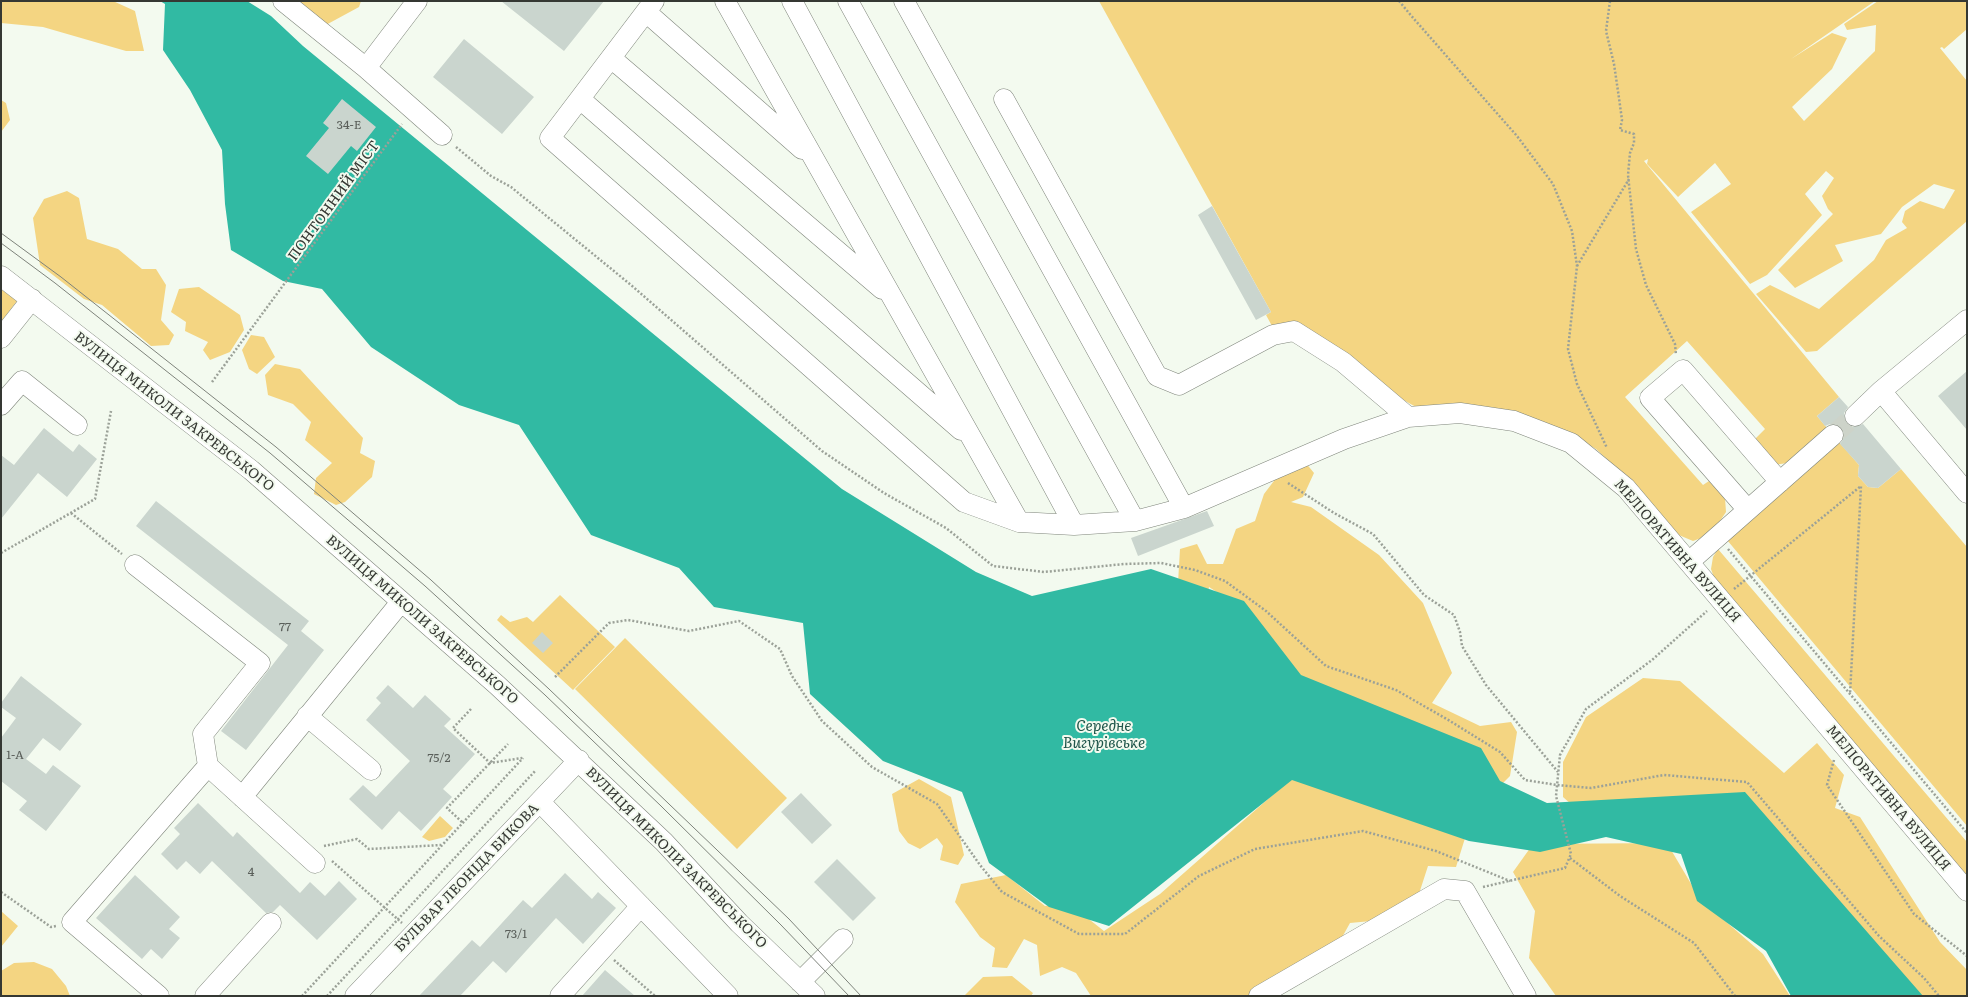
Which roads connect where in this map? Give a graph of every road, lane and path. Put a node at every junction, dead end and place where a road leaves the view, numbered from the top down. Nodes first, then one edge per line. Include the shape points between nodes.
1 (283, 1) edge
2 (417, 1) edge
3 (725, 1) edge
4 (792, 1) edge
5 (848, 1) edge
6 (904, 1) edge
7 (1399, 1) edge
8 (1610, 1) edge
9 (650, 7) edge
10 (611, 58) junction
11 (366, 68) junction
12 (580, 99) junction
13 (1004, 99) dead end
14 (406, 118) dead end
15 (442, 135) joint
16 (814, 160) junction
17 (1629, 179) junction
18 (1576, 266) junction
19 (1, 276) edge
20 (892, 298) junction
21 (32, 299) junction
22 (1967, 320) edge
23 (1, 338) edge
24 (1678, 374) junction
25 (212, 382) dead end
26 (1881, 391) junction
27 (1, 405) edge
28 (111, 411) dead end
29 (1855, 416) tunnel mouth
30 (1408, 417) junction
31 (77, 425) dead end
32 (1833, 435) tunnel mouth
33 (972, 440) junction
34 (1610, 453) dead end
35 (1269, 472) junction
36 (1780, 482) junction
37 (1967, 493) edge
38 (1184, 508) junction
39 (1748, 510) junction
40 (72, 513) junction
41 (1135, 521) junction
42 (1018, 522) junction
43 (1074, 525) junction
44 (1718, 536) junction
45 (1, 553) edge
46 (1690, 562) junction
47 (135, 565) joint
48 (401, 602) junction
49 (555, 677) dead end
50 (471, 709) dead end
51 (307, 716) junction
52 (1840, 741) junction
53 (508, 744) dead end
54 (579, 760) junction
55 (490, 763) junction
56 (208, 766) junction
57 (371, 770) dead end
58 (536, 770) dead end
59 (1558, 772) dead end
60 (1556, 796) dead end
61 (242, 797) junction
62 (540, 802) junction
63 (462, 822) junction
64 (1967, 833) edge
65 (442, 845) junction
66 (299, 849) junction
67 (1570, 858) junction
68 (321, 860) joint
69 (1510, 881) junction
70 (1465, 891) junction
71 (1967, 891) edge
72 (1, 892) edge
73 (641, 906) junction
74 (384, 907) junction
75 (398, 919) junction
76 (72, 922) junction
77 (271, 923) dead end
78 (413, 934) junction
79 (844, 939) dead end
80 (602, 950) junction
81 (1967, 956) edge
82 (800, 982) junction
83 (159, 996) edge
84 (205, 996) edge
85 (302, 996) edge
86 (327, 996) edge
87 (355, 996) edge
88 (560, 996) edge
89 (655, 996) edge
90 (728, 996) edge
91 (815, 996) edge
92 (1259, 996) edge
93 (1526, 996) edge
94 (1735, 996) edge
95 (1939, 996) edge

1 - 11 street
2 - 11 street
3 - 16 street
4 - 43 street
5 - 41 street
6 - 38 street
7 - 18 path via 1517,136 1553,184 1572,231
8 - 17 path via 1606,31 1620,98 1620,130 1634,134
9 - 10 street
9 - 16 street
10 - 12 street
10 - 20 street
11 - 15 street
12 - 33 street
12 - 42 street, МЕЛІОРАТИВНА ВУЛИЦЯ via 550,138 964,502
13 - 30 street via 1157,376 1179,384 1273,335 1294,331 1343,362
14 - 25 path, ПОНТОННИЙ МІСТ
15 - 95 path via 491,176 511,187 631,285 822,451 884,493 946,528 993,566 1044,572 1161,563 1194,570 1225,581 1266,611 1326,666 1396,690 1500,752 1525,780 1591,788 1664,775 1747,782 1879,936 1924,978
16 - 20 street
17 - 18 path
17 - 24 path via 1636,249 1646,285 1675,344
18 - 34 path via 1568,349 1577,384
19 - 21 street, ВУЛИЦЯ МИКОЛИ ЗАКРЕВСЬКОГО
20 - 33 street
21 - 23 street
21 - 48 street, ВУЛИЦЯ МИКОЛИ ЗАКРЕВСЬКОГО via 251,470
22 - 26 street
24 - 36 street via 1683,370
24 - 39 street via 1650,398
26 - 29 street
26 - 37 street
27 - 31 street via 22,381
28 - 40 path via 95,499
30 - 35 street, МЕЛІОРАТИВНА ВУЛИЦЯ via 1344,439
30 - 46 street, МЕЛІОРАТИВНА ВУЛИЦЯ via 1460,413 1514,420 1571,443 1626,488
32 - 36 street
33 - 42 street
35 - 38 street, МЕЛІОРАТИВНА ВУЛИЦЯ
35 - 59 path via 1373,534 1424,595 1454,615 1462,646 1486,685
36 - 39 street
38 - 41 street, МЕЛІОРАТИВНА ВУЛИЦЯ
39 - 44 street
40 - 45 path
40 - 47 path
41 - 43 street, МЕЛІОРАТИВНА ВУЛИЦЯ
42 - 43 street, МЕЛІОРАТИВНА ВУЛИЦЯ
44 - 46 street
44 - 64 path
46 - 52 street, МЕЛІОРАТИВНА ВУЛИЦЯ
47 - 56 street via 260,663 203,734
48 - 51 street
48 - 54 street, ВУЛИЦЯ МИКОЛИ ЗАКРЕВСЬКОГО
49 - 69 path via 609,623 628,620 689,631 739,621 780,649 792,676 822,721 838,737 872,767 937,804 1002,892 1079,934 1125,934 1199,876 1255,849 1363,831 1436,851
50 - 55 path via 453,728
51 - 57 street
51 - 61 street
52 - 71 street, МЕЛІОРАТИВНА ВУЛИЦЯ
52 - 81 path via 1827,785 1914,914
53 - 55 path
54 - 62 street, БУЛЬВАР ЛЕОНІДА БИКОВА
54 - 82 street, ВУЛИЦЯ МИКОЛИ ЗАКРЕВСЬКОГО via 664,842 739,923
55 - 63 path via 447,808
55 - 63 path via 523,758
56 - 61 street
56 - 76 street
58 - 75 path
60 - 67 path
61 - 66 street
62 - 73 street
62 - 78 street, БУЛЬВАР ЛЕОНІДА БИКОВА
63 - 65 path
65 - 66 path via 369,849 358,839 317,848
65 - 74 path
66 - 68 street
67 - 69 path via 1566,868
67 - 94 path via 1620,896 1694,943
68 - 74 path
69 - 70 path
70 - 92 street via 1444,889
70 - 93 street
72 - 76 path via 51,927
73 - 80 street
73 - 90 street
74 - 75 path
74 - 85 path
75 - 78 path
75 - 86 path
76 - 83 street
77 - 84 street
78 - 87 street, БУЛЬВАР ЛЕОНІДА БИКОВА
79 - 82 street
80 - 88 street
80 - 89 path
82 - 91 street, ВУЛИЦЯ МИКОЛИ ЗАКРЕВСЬКОГО

